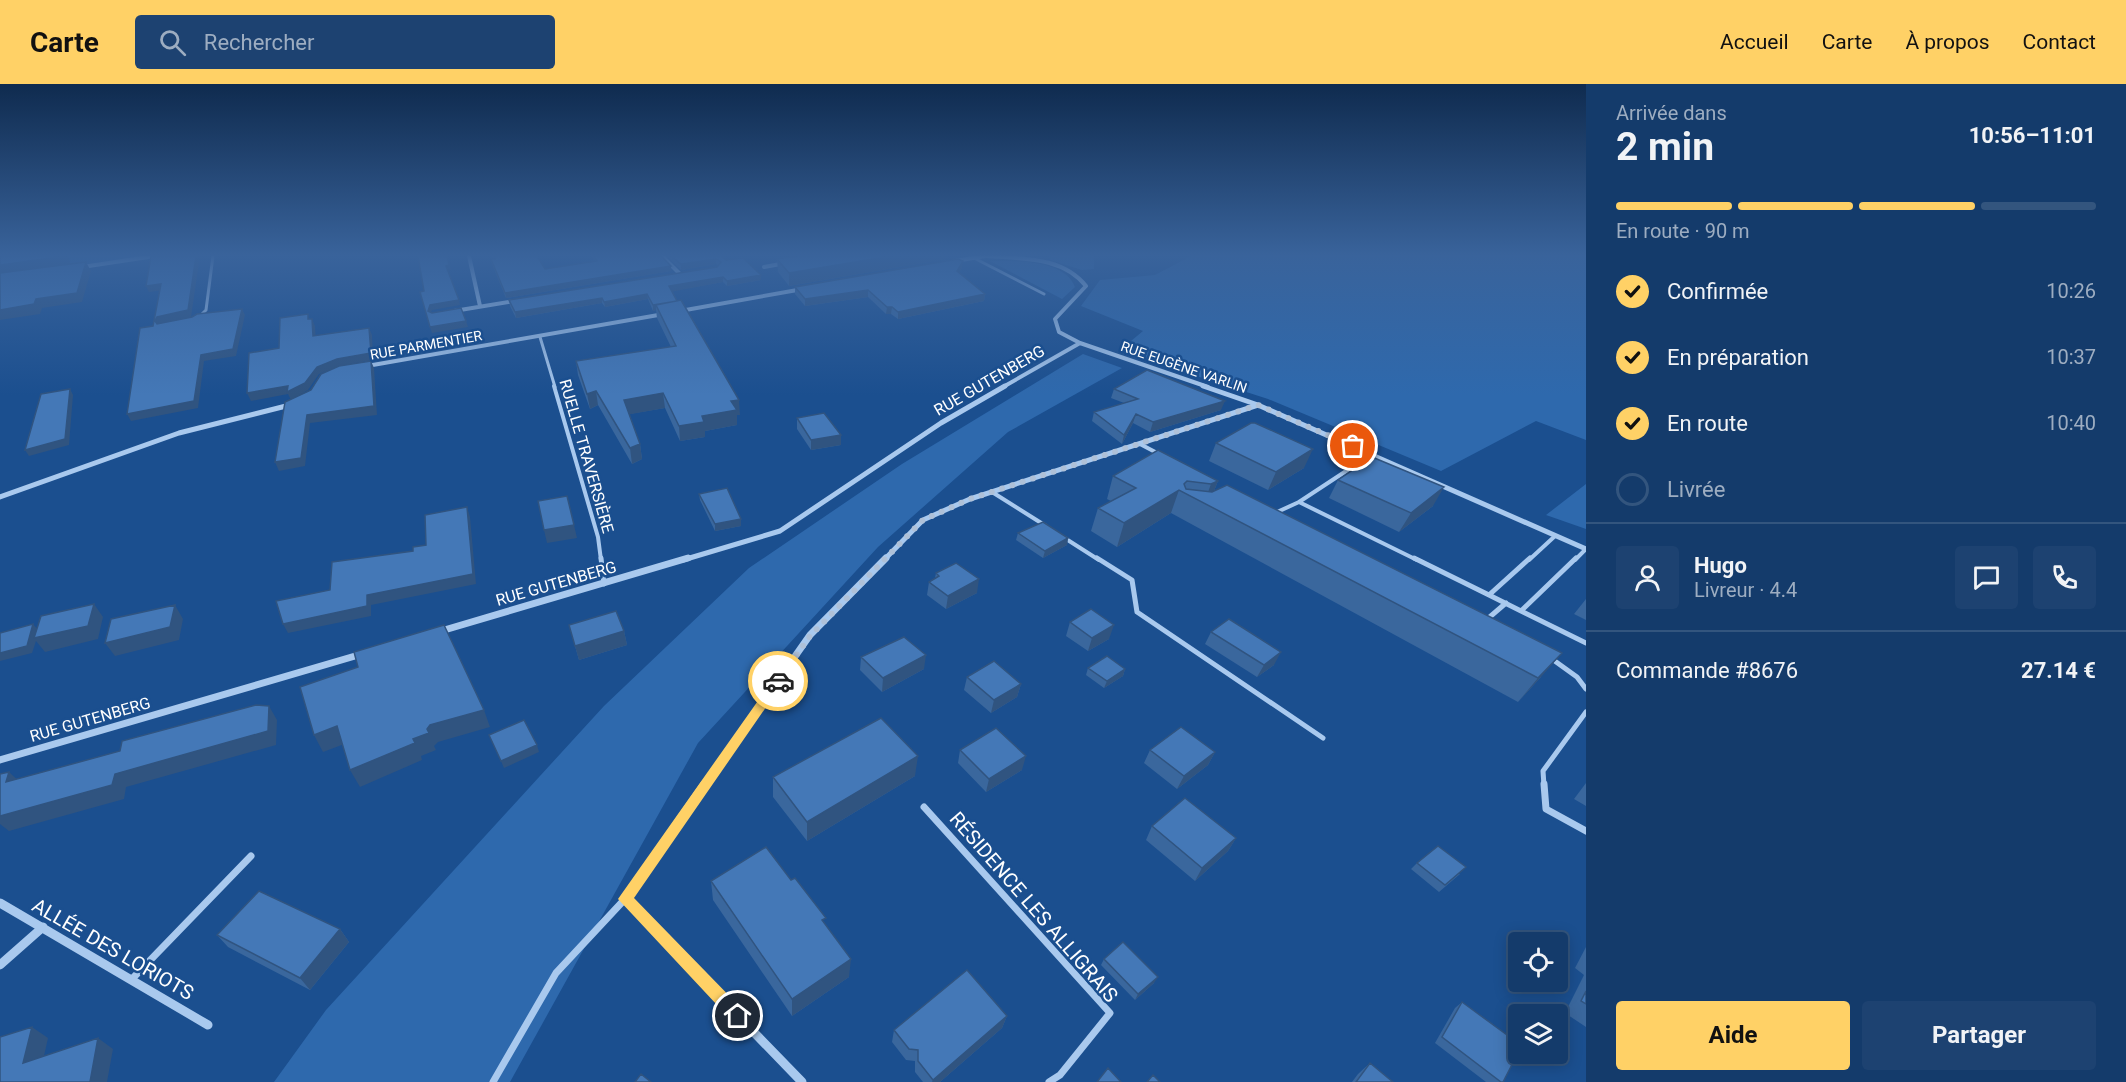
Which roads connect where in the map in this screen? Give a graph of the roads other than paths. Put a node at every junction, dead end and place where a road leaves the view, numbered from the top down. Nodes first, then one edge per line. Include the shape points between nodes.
1 (207, 303) edge
2 (479, 303) edge
3 (503, 303) edge
4 (728, 303) edge
5 (1070, 303) edge
6 (480, 306) junction
7 (444, 312) edge
8 (194, 320) edge
9 (540, 336) junction
10 (1080, 343) junction
11 (365, 366) edge
12 (296, 404) edge
13 (1258, 405) junction
14 (1140, 444) junction
15 (1372, 454) junction
16 (1169, 459) edge
17 (992, 492) junction
18 (0, 497) edge
19 (1299, 502) junction
20 (1283, 520) edge
21 (1555, 536) junction
22 (1586, 549) edge
23 (604, 584) junction
24 (1489, 594) junction
25 (1506, 603) junction
26 (1521, 610) junction
27 (1473, 617) edge
28 (1484, 622) junction
29 (1494, 627) edge
30 (433, 633) edge
31 (1586, 643) edge
32 (365, 653) edge
33 (1543, 653) edge
34 (1586, 689) edge
35 (1586, 712) edge
36 (1323, 738) dead end
37 (0, 760) edge
38 (924, 807) dead end
39 (1586, 831) edge
40 (251, 856) dead end
41 (625, 899) junction
42 (0, 903) edge
43 (43, 927) junction
44 (0, 965) edge
45 (132, 979) junction
46 (208, 1025) dead end
47 (494, 1082) edge
48 (802, 1082) edge
49 (1049, 1082) edge

1 - 8 lane via 206,310
2 - 6 street
3 - 6 street
4 - 9 street, RUE PARMENTIER
5 - 10 street, RUE EUGÈNE VARLIN via 1055,319 1059,332
6 - 7 street
9 - 11 street, RUE PARMENTIER
9 - 23 lane, RUELLE TRAVERSIÈRE via 598,537
10 - 13 street, RUE EUGÈNE VARLIN
10 - 23 street, RUE GUTENBERG via 940,423 780,531
12 - 18 street via 244,413 141,443
13 - 14 street
13 - 15 street, RUE EUGÈNE VARLIN
14 - 16 lane
14 - 17 street
15 - 19 lane
15 - 21 street, RUE EUGÈNE VARLIN
17 - 36 lane via 1132,580 1137,612
17 - 41 street via 923,520 810,636
19 - 20 lane via 1273,514
19 - 24 lane
21 - 22 street, RUE EUGÈNE VARLIN
21 - 24 lane
22 - 26 lane
23 - 30 street, RUE GUTENBERG
24 - 25 lane
25 - 26 lane
25 - 28 lane
26 - 31 lane
27 - 28 lane
28 - 29 lane
32 - 37 street, RUE GUTENBERG
33 - 34 lane
35 - 39 lane via 1542,771 1546,809
38 - 49 lane, RÉSIDENCE LES ALLIGRAIS via 1110,1013 1060,1075
40 - 45 lane
41 - 47 lane via 556,973
41 - 48 street
42 - 43 street, ALLÉE DES LORIOTS
43 - 44 street
43 - 45 street, ALLÉE DES LORIOTS
45 - 46 street, ALLÉE DES LORIOTS

